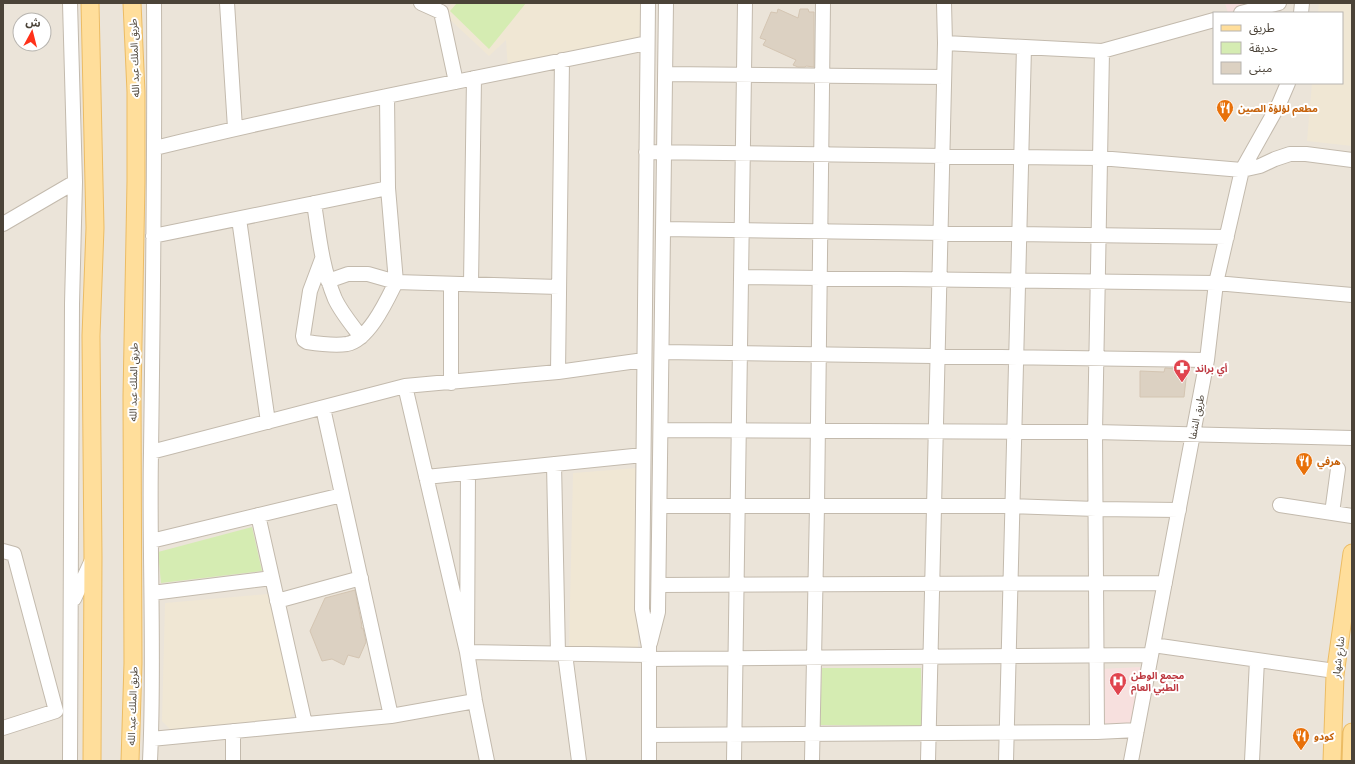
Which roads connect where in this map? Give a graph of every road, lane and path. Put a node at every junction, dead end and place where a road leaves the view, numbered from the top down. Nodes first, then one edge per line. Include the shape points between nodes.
1 (70, 3) edge
2 (90, 3) edge
3 (132, 3) edge
4 (154, 3) edge
5 (228, 3) edge
6 (421, 3) edge
7 (648, 3) edge
8 (666, 3) edge
9 (746, 3) edge
10 (823, 3) edge
11 (944, 3) edge
12 (1279, 3) edge
13 (443, 8) edge
14 (1245, 12) edge
15 (1213, 20) edge
16 (647, 43) junction
17 (945, 43) junction
18 (1024, 47) junction
19 (1102, 51) junction
20 (562, 60) junction
21 (665, 74) junction
22 (744, 75) junction
23 (822, 76) junction
24 (944, 77) junction
25 (474, 78) junction
26 (456, 82) junction
27 (1288, 84) edge
28 (387, 96) junction
29 (235, 128) junction
30 (155, 148) junction
31 (646, 152) junction
32 (664, 152) junction
33 (743, 154) junction
34 (821, 155) junction
35 (942, 156) junction
36 (1021, 158) junction
37 (1100, 158) junction
38 (1352, 160) edge
39 (1242, 170) junction
40 (75, 182) junction
41 (388, 188) junction
42 (314, 203) junction
43 (239, 218) junction
44 (3, 224) edge
45 (663, 229) junction
46 (742, 230) junction
47 (820, 231) junction
48 (941, 233) junction
49 (1019, 234) junction
50 (1099, 235) junction
51 (153, 236) junction
52 (1227, 237) junction
53 (322, 259) junction
54 (741, 276) junction
55 (819, 278) junction
56 (940, 279) junction
57 (1018, 280) junction
58 (328, 281) junction
59 (1098, 281) junction
60 (396, 282) junction
61 (1216, 282) junction
62 (451, 284) junction
63 (471, 284) junction
64 (559, 287) junction
65 (1352, 295) edge
66 (361, 337) junction
67 (662, 352) junction
68 (740, 353) junction
69 (818, 354) junction
70 (938, 356) junction
71 (1016, 357) junction
72 (1096, 359) junction
73 (644, 360) junction
74 (1207, 360) junction
75 (558, 372) junction
76 (451, 383) junction
77 (406, 386) junction
78 (132, 397) junction
79 (323, 408) junction
80 (268, 422) junction
81 (661, 430) junction
82 (739, 430) junction
83 (817, 431) junction
84 (936, 431) junction
85 (1014, 432) junction
86 (1095, 432) junction
87 (151, 434) junction
88 (1193, 435) junction
89 (1352, 438) edge
90 (151, 452) junction
91 (643, 455) junction
92 (554, 464) junction
93 (1338, 469) dead end
94 (468, 473) junction
95 (426, 477) junction
96 (342, 495) junction
97 (1280, 505) dead end
98 (660, 506) junction
99 (817, 506) junction
100 (935, 506) junction
101 (1012, 506) junction
102 (738, 507) junction
103 (1096, 510) junction
104 (1179, 510) junction
105 (1332, 513) junction
106 (258, 515) junction
107 (1352, 516) edge
108 (151, 541) junction
109 (3, 551) edge
110 (1352, 553) edge
111 (93, 557) junction
112 (272, 578) junction
113 (361, 578) junction
114 (933, 583) junction
115 (1010, 583) junction
116 (1096, 583) junction
117 (1165, 583) junction
118 (659, 584) junction
119 (736, 584) junction
120 (814, 584) junction
121 (152, 593) junction
122 (277, 601) junction
123 (72, 603) junction
124 (1152, 650) junction
125 (467, 652) junction
126 (649, 653) junction
127 (561, 654) junction
128 (1097, 655) junction
129 (1008, 656) junction
130 (931, 657) junction
131 (735, 658) junction
132 (813, 658) junction
133 (1258, 660) junction
134 (1335, 671) junction
135 (475, 702) junction
136 (391, 716) junction
137 (305, 724) junction
138 (3, 728) edge
139 (1137, 730) junction
140 (233, 731) junction
141 (1007, 732) junction
142 (1097, 732) junction
143 (1352, 732) edge
144 (929, 733) junction
145 (734, 734) junction
146 (812, 734) junction
147 (649, 735) junction
148 (151, 738) junction
149 (70, 761) edge
150 (92, 761) edge
151 (130, 761) edge
152 (150, 761) edge
153 (233, 761) edge
154 (487, 761) edge
155 (579, 761) edge
156 (649, 761) edge
157 (734, 761) edge
158 (812, 761) edge
159 (928, 761) edge
160 (1006, 761) edge
161 (1131, 761) edge
162 (1252, 761) edge
163 (1332, 761) edge
164 (1351, 761) edge

1 - 40 street
2 - 111 main road via 95,228 91,336
3 - 78 main road, طريق الملك عبد الله via 136,181
4 - 30 street
5 - 29 street
6 - 13 street
7 - 16 street
8 - 21 street
9 - 22 street
10 - 23 street
11 - 17 street
12 - 14 street
13 - 26 street
15 - 19 street
16 - 20 street
16 - 31 street
17 - 18 street
17 - 24 street
18 - 19 street
18 - 36 street
19 - 37 street
20 - 25 street
20 - 64 street
21 - 22 street
21 - 32 street
22 - 23 street
22 - 33 street
23 - 24 street
23 - 34 street
24 - 35 street
25 - 26 street
25 - 63 street
26 - 28 street
27 - 39 street, طريق الشفا
28 - 29 street
28 - 41 street
29 - 30 street
30 - 51 street
31 - 32 street
31 - 73 street
32 - 33 street
32 - 45 street
33 - 34 street
33 - 46 street
34 - 35 street
34 - 47 street
35 - 36 street
35 - 48 street
36 - 37 street
36 - 49 street
37 - 39 street
37 - 50 street
38 - 39 street via 1290,154
39 - 52 street, طريق الشفا
40 - 44 street
40 - 123 street via 72,304
41 - 42 street
41 - 60 street
42 - 43 street
42 - 53 street
43 - 51 street
43 - 80 street
45 - 46 street
45 - 67 street
46 - 47 street
46 - 54 street
47 - 48 street
47 - 55 street
48 - 49 street
48 - 56 street
49 - 50 street
49 - 57 street
50 - 52 street
50 - 59 street
51 - 87 street
52 - 61 street, طريق الشفا
53 - 58 street
53 - 66 street via 310,291 302,336 304,340 333,345 349,344
54 - 55 street
54 - 68 street
55 - 56 street
55 - 69 street
56 - 57 street
56 - 70 street
57 - 59 street
57 - 71 street
58 - 60 street via 348,274 368,274
58 - 66 street via 336,300
59 - 61 street
59 - 72 street
60 - 62 street
60 - 66 street via 379,316
61 - 65 street
61 - 74 street, طريق الشفا
62 - 63 street
62 - 76 street
63 - 64 street
64 - 75 street
67 - 68 street
67 - 81 street
68 - 69 street
68 - 82 street
69 - 70 street
69 - 83 street
70 - 71 street
70 - 84 street
71 - 72 street
71 - 85 street
72 - 74 street
72 - 86 street
73 - 75 street
73 - 91 street
74 - 88 street, طريق الشفا
75 - 76 street
76 - 77 street
77 - 79 street
77 - 95 street
78 - 87 street
78 - 151 main road, طريق الملك عبد الله via 133,663
79 - 80 street
79 - 96 street
80 - 90 street
81 - 82 street
81 - 98 street
82 - 83 street
82 - 102 street
83 - 84 street
83 - 99 street
84 - 85 street
84 - 100 street
85 - 86 street
85 - 101 street
86 - 88 street
86 - 103 street
87 - 90 street
88 - 89 street
88 - 104 street, طريق الشفا
90 - 108 street
91 - 92 street
91 - 126 street via 642,609
92 - 94 street
92 - 127 street
93 - 105 street
94 - 95 street
94 - 125 street
95 - 125 street
96 - 106 street
96 - 113 street
97 - 105 street
98 - 102 street
98 - 118 street
99 - 100 street
99 - 102 street
99 - 120 street
100 - 101 street
100 - 114 street
101 - 103 street
101 - 115 street
102 - 119 street
103 - 104 street
103 - 116 street
104 - 117 street, طريق الشفا
105 - 107 street
106 - 108 street
106 - 112 street
108 - 121 street
109 - 138 street via 14,554 56,711
110 - 134 main road, شارع شهار
111 - 123 street
111 - 150 main road
112 - 121 street
112 - 122 street
113 - 122 street
113 - 136 street
114 - 115 street
114 - 120 street
114 - 130 street
115 - 116 street
115 - 129 street
116 - 117 street
116 - 128 street
117 - 124 street, طريق الشفا
118 - 119 street
118 - 126 street via 658,612
119 - 120 street
119 - 131 street
120 - 132 street
121 - 148 street
122 - 137 street
123 - 149 street
124 - 128 street
124 - 133 street
124 - 139 street, طريق الشفا
125 - 127 street
125 - 135 street
126 - 127 street
126 - 131 street
126 - 147 street
127 - 155 street
128 - 129 street
128 - 142 street
129 - 130 street
129 - 141 street
130 - 132 street
130 - 144 street
131 - 132 street
131 - 145 street
132 - 146 street
133 - 134 street
133 - 162 street
134 - 163 main road, شارع شهار
135 - 136 street
135 - 154 street
136 - 137 street
137 - 140 street
139 - 142 street
139 - 161 street, طريق الشفا
140 - 148 street
140 - 153 street
141 - 142 street
141 - 144 street
141 - 160 street
143 - 164 main road
144 - 146 street
144 - 159 street
145 - 146 street
145 - 147 street
145 - 157 street
146 - 158 street
147 - 156 street
148 - 152 street

